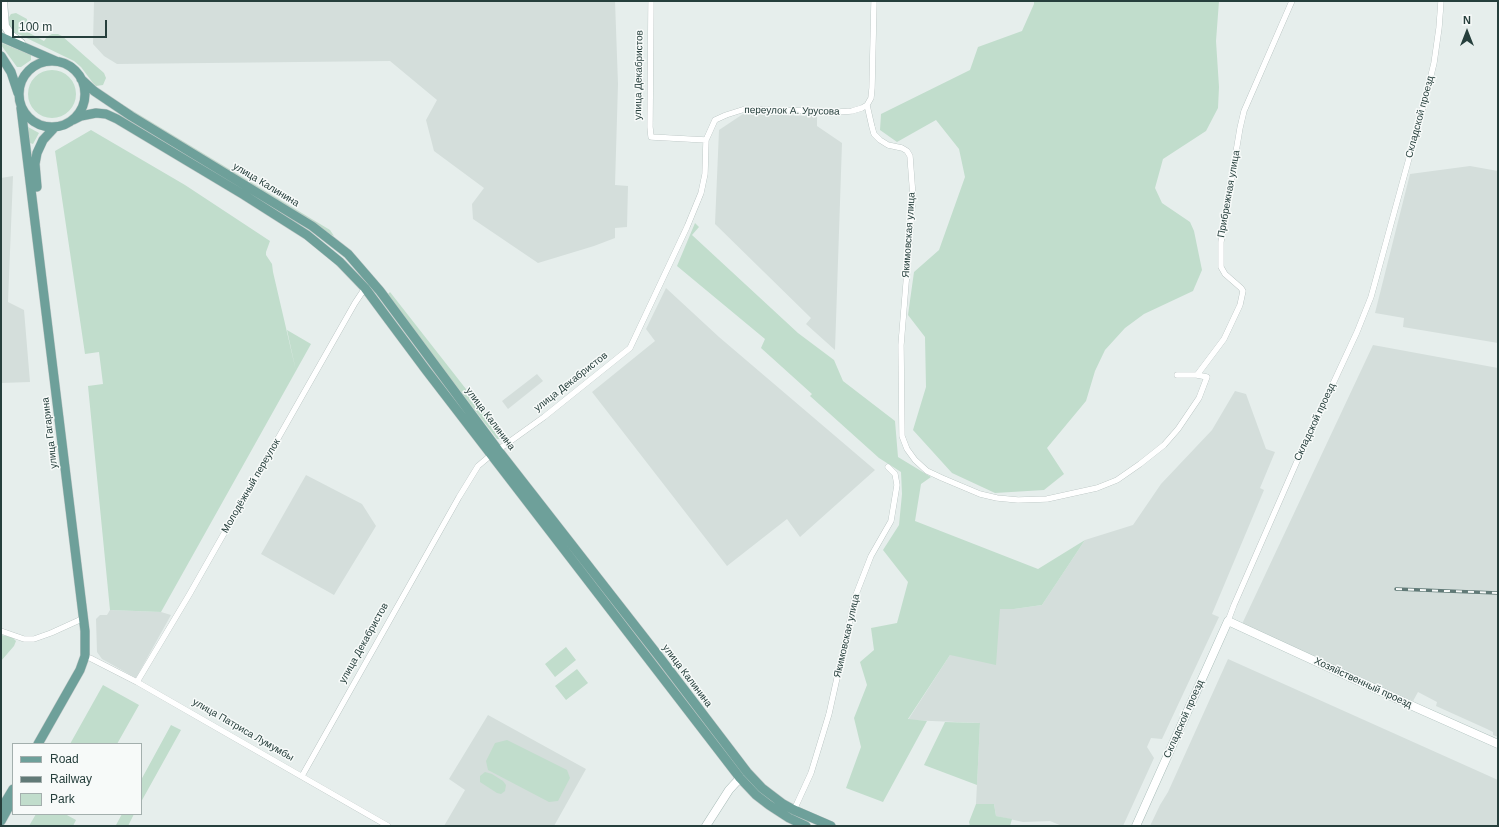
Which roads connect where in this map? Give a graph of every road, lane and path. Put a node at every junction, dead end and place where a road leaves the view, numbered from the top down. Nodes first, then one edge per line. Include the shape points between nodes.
1 (3, 1) edge
2 (651, 1) edge
3 (874, 1) edge
4 (1292, 1) edge
5 (1441, 1) edge
6 (1, 13) edge
7 (1, 37) edge
8 (31, 49) junction
9 (1, 56) edge
10 (59, 62) junction
11 (81, 78) junction
12 (19, 94) junction
13 (867, 105) junction
14 (21, 108) junction
15 (73, 120) junction
16 (55, 128) junction
17 (706, 140) junction
18 (365, 288) junction
19 (53, 344) junction
20 (1177, 375) dead end
21 (1197, 375) junction
22 (495, 452) junction
23 (888, 467) dead end
24 (72, 502) junction
25 (84, 618) junction
26 (1228, 621) junction
27 (1, 631) edge
28 (87, 657) junction
29 (137, 682) junction
30 (39, 743) edge
31 (47, 743) edge
32 (1498, 744) edge
33 (743, 775) junction
34 (302, 776) junction
35 (12, 791) edge
36 (12, 802) edge
37 (1, 809) edge
38 (794, 810) junction
39 (1, 821) edge
40 (388, 826) edge
41 (706, 826) edge
42 (806, 826) edge
43 (831, 826) edge
44 (1136, 826) edge

1 - 6 street
1 - 8 street via 7,29 16,40
2 - 17 street, улица Декабристов via 651,137
3 - 13 street, Якимовская улица via 872,88
4 - 21 street, Прибрежная улица via 1244,111 1221,242 1221,267 1243,291 1240,305 1224,339
5 - 26 street, Складской проезд via 1434,63 1371,297
7 - 8 main road
8 - 10 main road
9 - 12 main road via 11,72
10 - 11 main road via 73,69
10 - 12 main road via 41,63 28,71
11 - 15 main road via 85,98
11 - 22 main road, улица Калинина via 131,116 312,226 348,254 380,291
12 - 14 main road
13 - 17 street, переулок А. Урусова via 852,111 838,112 759,109 736,111 715,120
13 - 21 street, Якимовская улица via 874,134 888,145 907,151 910,156 913,197 901,345 902,436 915,460 928,471 980,494 997,498 1047,499 1097,488 1117,480 1164,445 1199,398 1208,377
14 - 16 main road via 25,115 39,125
14 - 19 main road, улица Гагарина
15 - 16 main road
15 - 18 main road, улица Калинина via 96,113 116,119 307,235 340,262
16 - 19 main road, улица Гагарина via 42,140 35,164
17 - 22 street, улица Декабристов via 703,185 687,227 630,348 544,417
18 - 22 main road, улица Калинина
18 - 29 street, Молодёжный переулок
19 - 24 main road, улица Гагарина
20 - 21 street
22 - 33 main road, улица Калинина
22 - 34 street, улица Декабристов via 476,469 459,497
23 - 38 street, Якимовская улица via 895,474 897,485 891,521 871,556 855,597 829,714 812,773
24 - 25 main road, улица Гагарина
24 - 28 main road, улица Гагарина via 91,624 91,646
25 - 27 street via 34,639 24,639
25 - 28 main road, улица Гагарина
26 - 32 street, Хозяйственный проезд
26 - 44 street, Складской проезд
28 - 29 street, улица Патриса Лумумбы
28 - 30 main road, улица Гагарина
28 - 31 main road, улица Гагарина via 83,678
29 - 34 street, улица Патриса Лумумбы
33 - 38 main road, улица Калинина
33 - 41 street via 729,790
33 - 42 main road, улица Калинина via 756,795 768,805
34 - 40 street, улица Патриса Лумумбы
35 - 37 main road
36 - 39 main road
38 - 43 main road, улица Калинина

